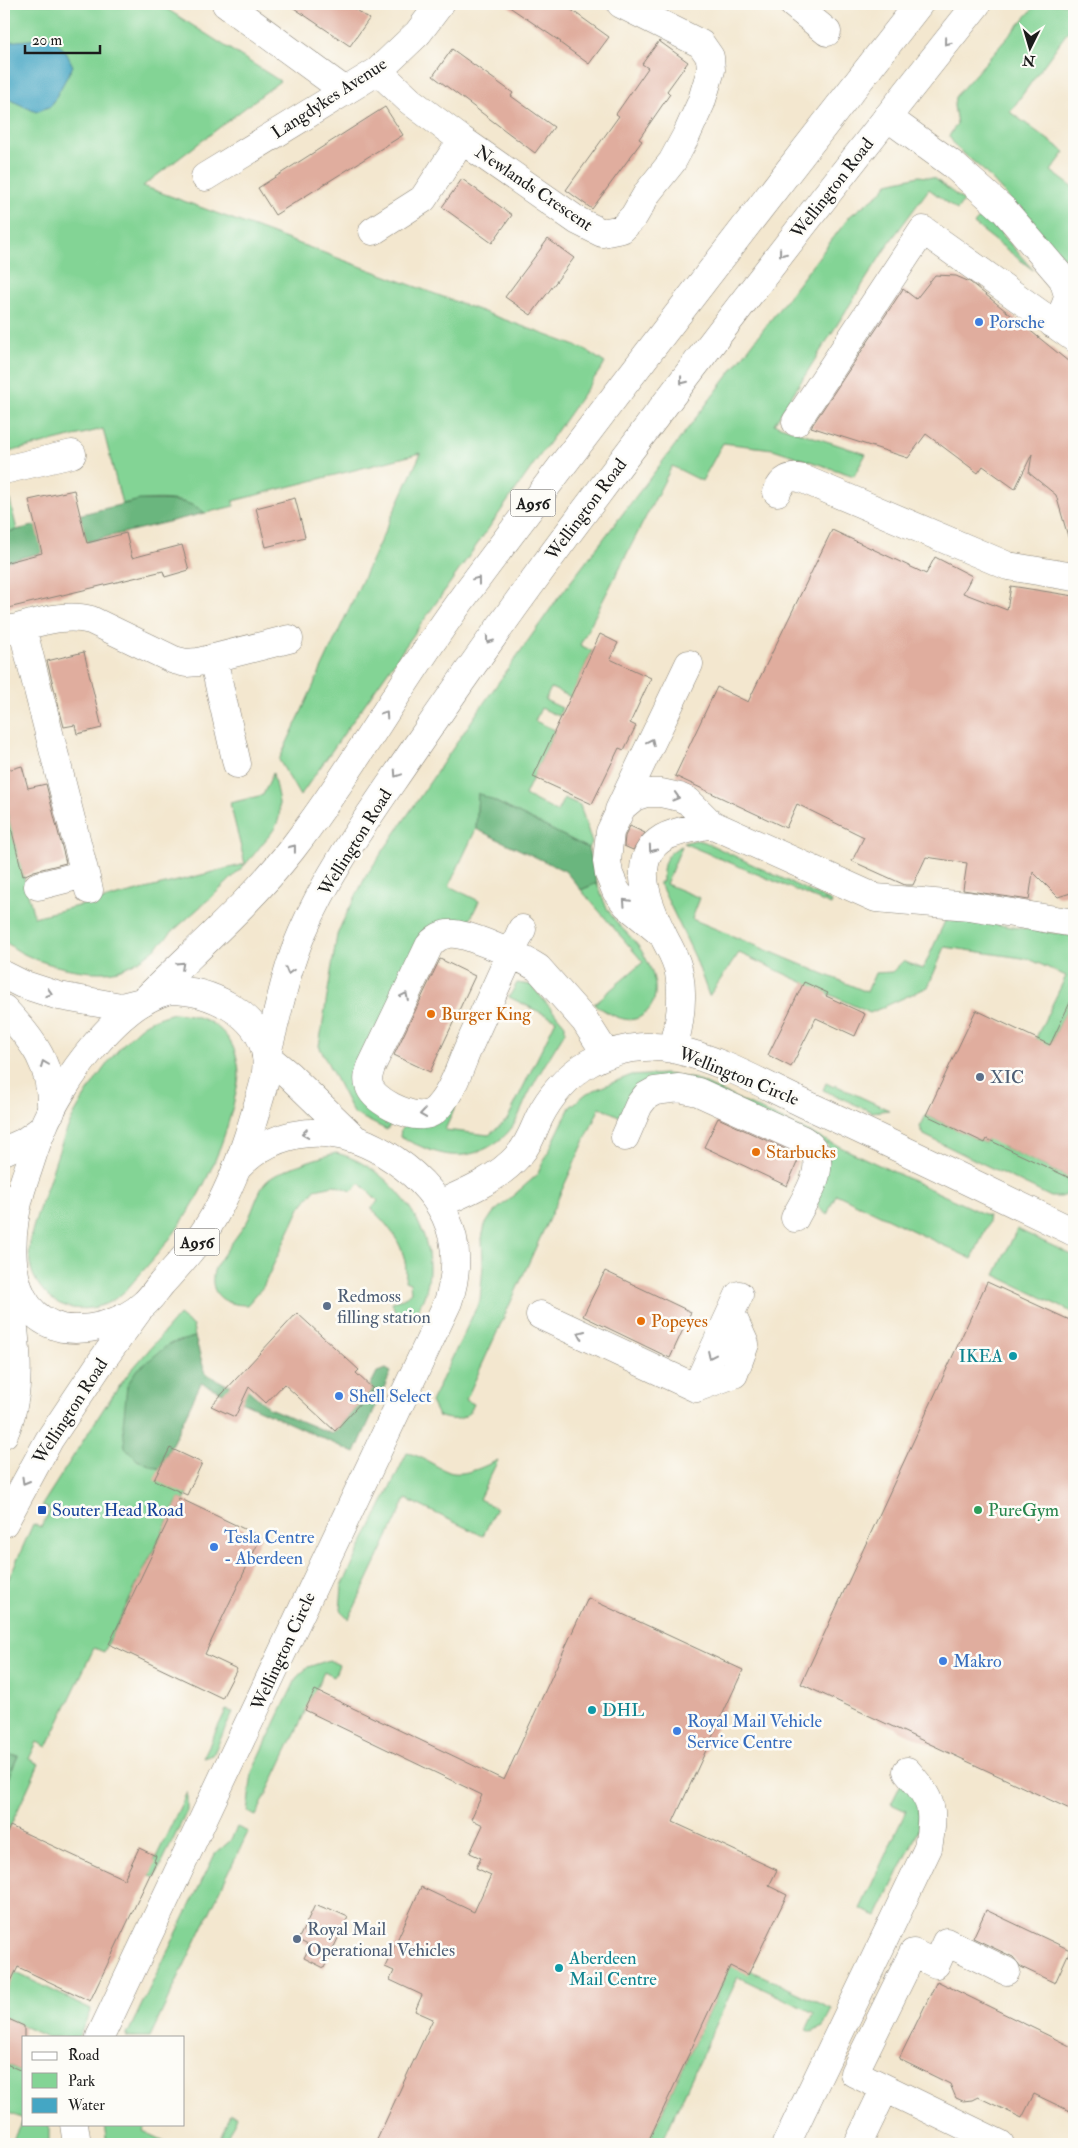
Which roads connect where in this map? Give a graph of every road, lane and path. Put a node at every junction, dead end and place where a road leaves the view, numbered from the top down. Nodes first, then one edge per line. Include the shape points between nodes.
1 (226, 4) edge
2 (440, 4) edge
3 (621, 4) edge
4 (793, 4) edge
5 (919, 4) edge
6 (977, 4) edge
7 (828, 32) dead end
8 (378, 71) junction
9 (345, 91) junction
10 (887, 117) junction
11 (462, 140) junction
12 (205, 177) dead end
13 (373, 231) dead end
14 (1064, 331) edge
15 (796, 422) dead end
16 (72, 454) dead end
17 (4, 470) edge
18 (777, 492) dead end
19 (1074, 577) edge
20 (13, 629) edge
21 (289, 639) dead end
22 (214, 658) junction
23 (689, 664) dead end
24 (237, 764) dead end
25 (615, 818) junction
26 (711, 824) junction
27 (38, 886) dead end
28 (1074, 923) edge
29 (522, 929) dead end
30 (662, 934) junction
31 (510, 954) junction
32 (4, 975) edge
33 (143, 1000) junction
34 (4, 1009) edge
35 (673, 1049) junction
36 (606, 1054) junction
37 (266, 1056) junction
38 (46, 1120) junction
39 (625, 1137) dead end
40 (353, 1138) junction
41 (4, 1151) edge
42 (236, 1169) junction
43 (440, 1204) junction
44 (795, 1218) dead end
45 (1074, 1232) edge
46 (6, 1275) edge
47 (735, 1304) dead end
48 (144, 1305) junction
49 (540, 1315) dead end
50 (4, 1434) edge
51 (4, 1523) edge
52 (907, 1771) dead end
53 (1006, 1971) dead end
54 (100, 2036) edge
55 (885, 2088) junction
56 (74, 2126) edge
57 (968, 2137) edge
58 (77, 2144) edge
59 (786, 2144) edge
60 (858, 2144) edge
61 (1000, 2144) edge

1 - 9 main road
2 - 8 main road, Langdykes Avenue via 418,33
3 - 11 main road, Newlands Crescent via 701,44 710,57 712,70 701,103 672,162 622,229 602,232 578,221
4 - 7 main road
33 -> 5 main road, A956 via 244,904 290,851 459,603 598,417
6 -> 10 main road, Wellington Road / A956
8 - 9 main road, Langdykes Avenue
8 - 11 main road, Newlands Crescent via 410,101
9 - 12 main road, Langdykes Avenue
10 - 14 main road via 952,164 1004,210 1062,279 1068,295
10 -> 37 main road, Wellington Road / A956 via 555,551 484,647 382,796 334,873 303,931
11 - 13 main road via 423,199
14 - 15 main road via 923,230
16 - 17 main road
18 - 19 main road via 785,480 803,479 1008,566
20 - 22 main road via 78,617 174,660 186,663
20 - 27 main road via 87,882
21 - 22 main road
22 - 24 main road
25 -> 23 main road
25 -> 26 main road via 622,806 634,797 661,793 688,801
30 -> 25 main road via 627,905 613,885 607,861
26 - 28 main road via 876,898 969,906
26 -> 30 main road via 671,834 653,846 646,858 645,887
29 - 31 main road
30 - 35 main road via 674,956 681,986 679,1029
31 -> 31 main road via 440,1105 425,1115 416,1115 377,1097 369,1086 371,1067 433,941 446,934 467,936
31 - 36 main road via 544,973 585,1021
32 -> 33 main road via 59,996 122,1007
33 - 37 main road, A956 via 170,990 183,990 220,1000 250,1024 263,1043
33 - 38 main road, A956 via 96,1044
38 -> 34 main road via 50,1084 43,1059
35 - 36 main road, Wellington Circle via 644,1047
35 - 45 main road, Wellington Circle via 722,1065
36 - 43 main road, Wellington Circle via 567,1080 544,1108 525,1147 512,1162 478,1185
37 - 40 main road, Wellington Circle
37 - 42 main road, A956 via 264,1081
38 - 41 main road via 24,1142
38 - 46 main road, A956 via 13,1214 7,1241
39 - 44 main road via 646,1096 654,1091 678,1088 698,1092 803,1140 815,1150 819,1164
40 -> 42 main road, Wellington Circle via 318,1132 285,1138 258,1149
40 - 43 main road, Wellington Circle via 374,1147 412,1172
42 - 48 main road, A956 via 208,1226
43 - 54 main road, Wellington Circle via 455,1252 454,1283 448,1302
46 - 48 main road, A956 via 21,1304 33,1316 44,1323 64,1328 81,1329 107,1323
46 - 50 main road, A956 via 15,1338 17,1383 12,1415
47 -> 49 main road via 745,1344 734,1374 696,1388
48 -> 51 main road, Wellington Road / A956 via 63,1419
52 - 59 main road via 923,1789 931,1806 933,1816 928,1848
53 - 55 main road via 946,1942 936,1964 913,1953 854,2073
55 - 57 main road
55 - 60 main road
56 - 58 main road
57 - 61 main road

